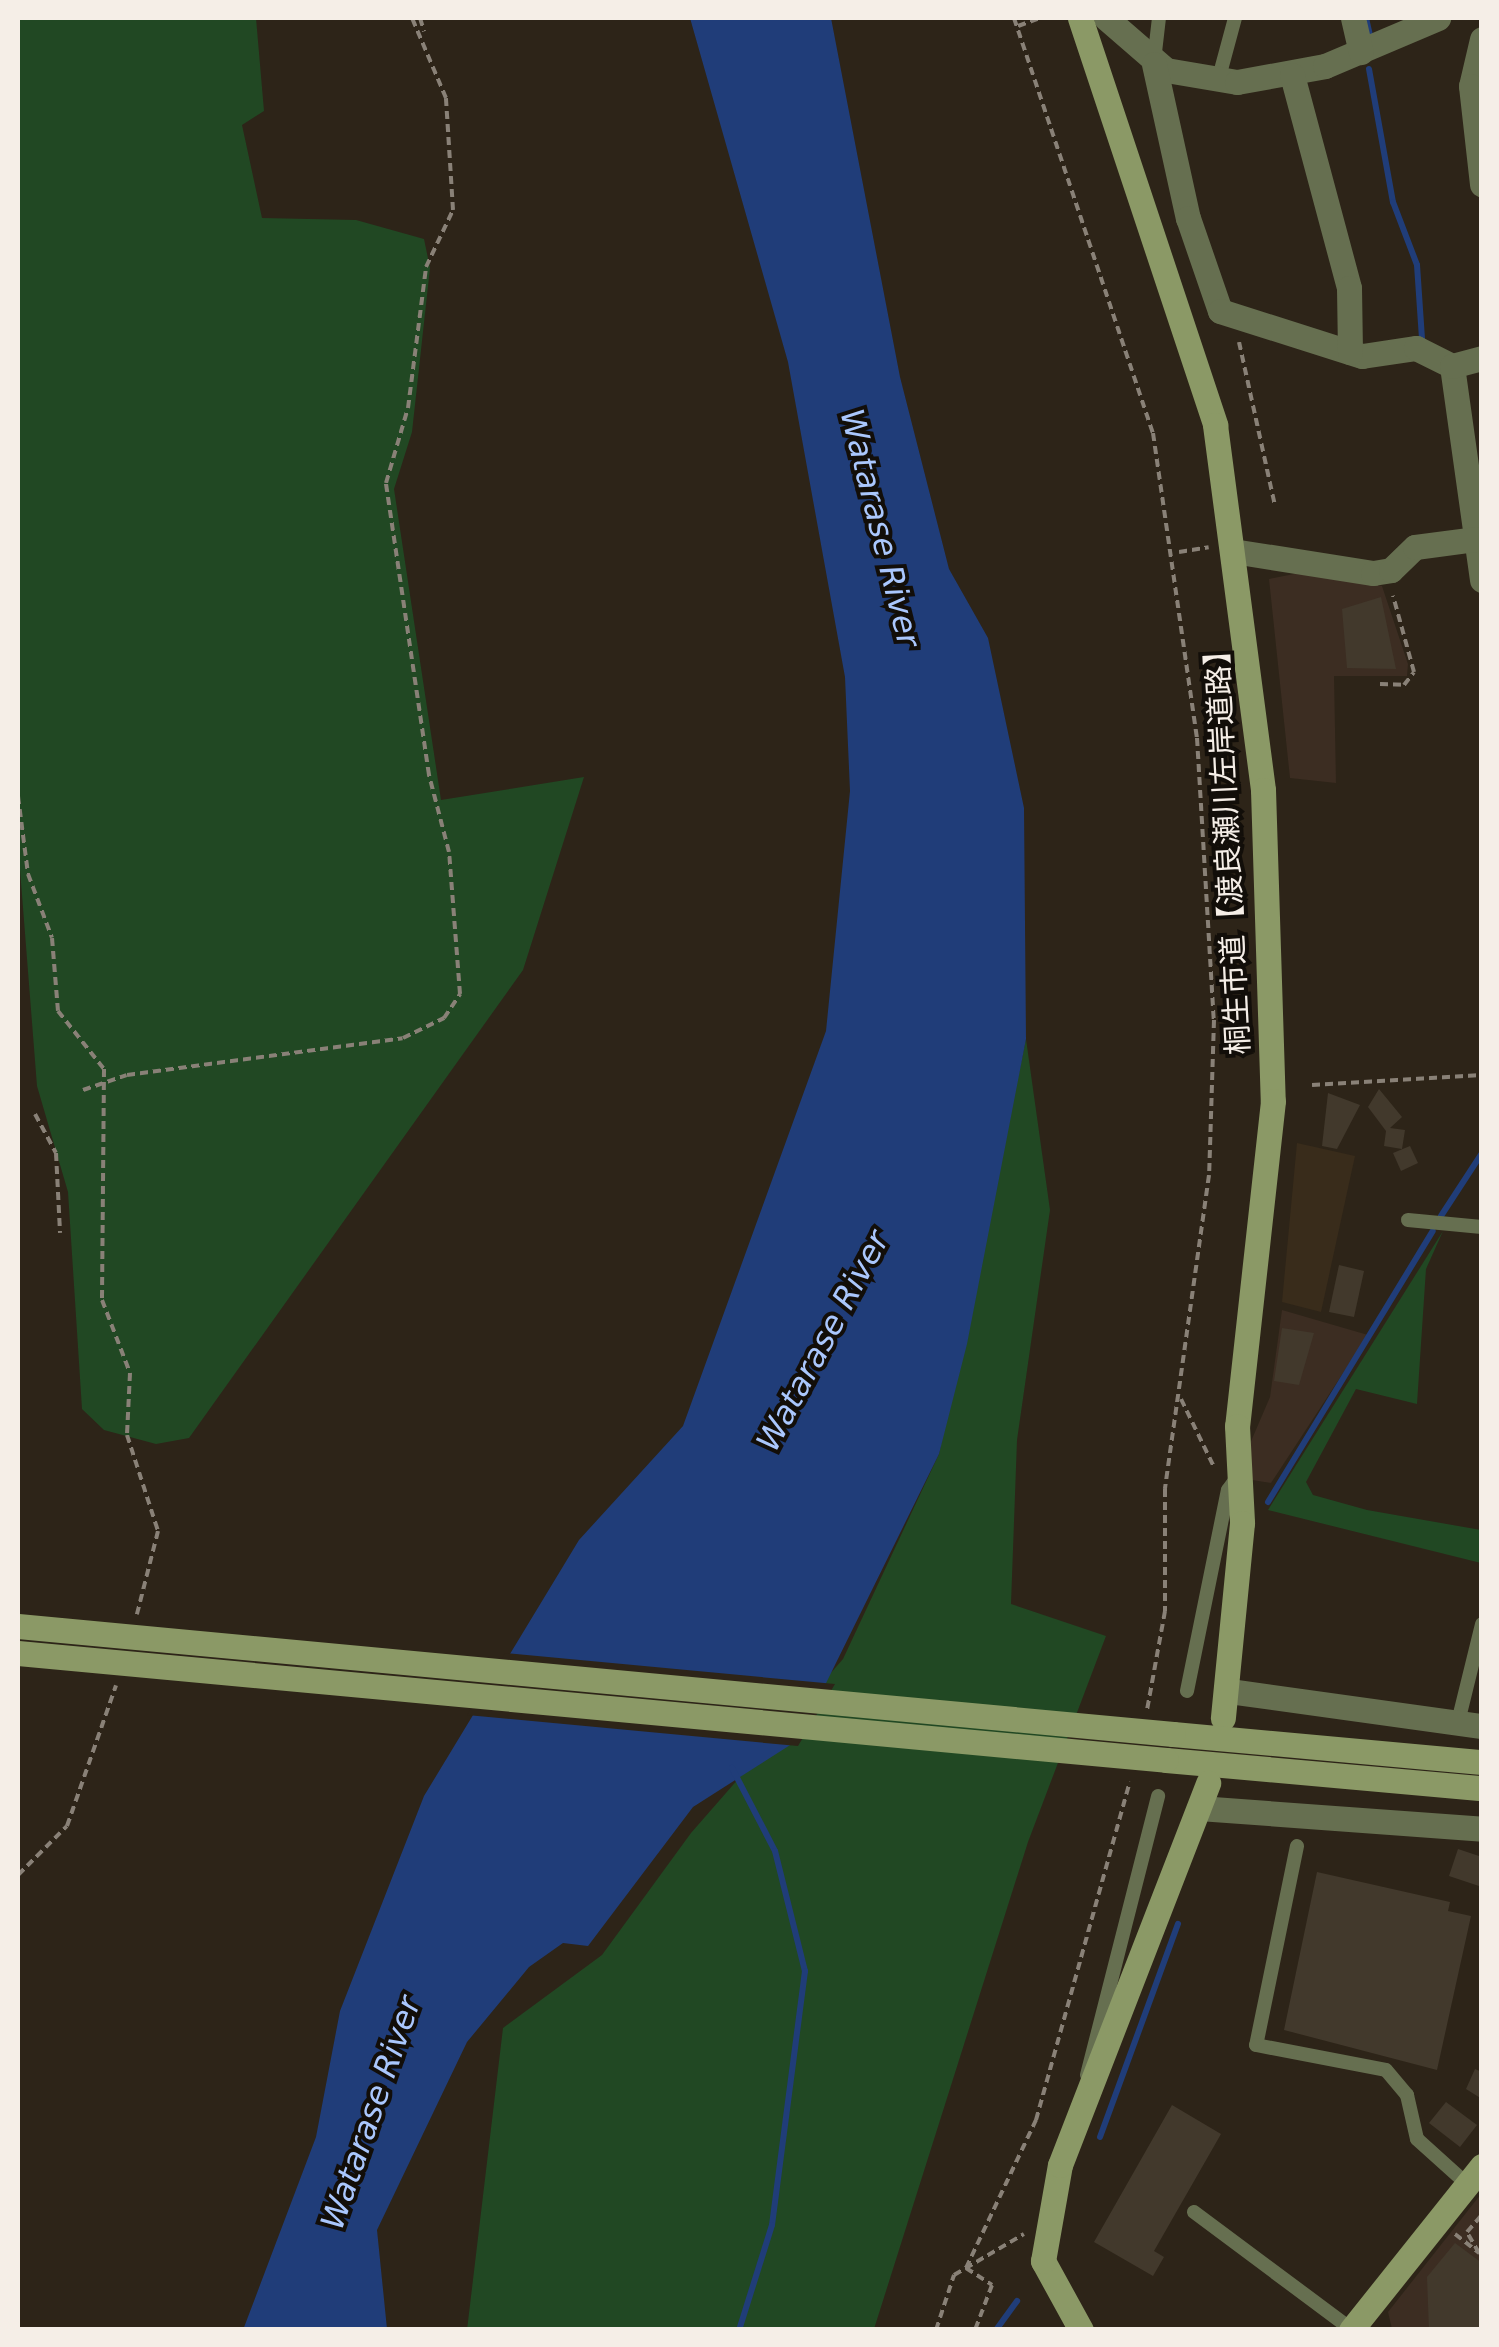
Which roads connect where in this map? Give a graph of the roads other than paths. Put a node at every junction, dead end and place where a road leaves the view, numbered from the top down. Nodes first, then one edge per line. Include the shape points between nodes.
1 (1080, 18) edge
2 (1106, 18) edge
3 (1159, 18) edge
4 (1235, 18) edge
5 (1353, 18) edge
6 (1438, 18) edge
7 (1482, 38) edge
8 (1362, 52) junction
9 (1154, 64) junction
10 (1292, 75) junction
11 (1218, 81) junction
12 (1482, 184) edge
13 (1350, 352) junction
14 (1482, 358) edge
15 (1452, 366) junction
16 (1476, 539) junction
17 (1231, 548) junction
18 (1482, 580) edge
19 (1408, 1220) dead end
20 (1482, 1227) edge
21 (1234, 1482) junction
22 (1482, 1624) edge
23 (18, 1626) edge
24 (18, 1653) edge
25 (1229, 1690) junction
26 (1187, 1691) dead end
27 (1223, 1718) dead end
28 (1470, 1724) edge
29 (1482, 1762) edge
30 (1208, 1783) dead end
31 (1482, 1788) edge
32 (1158, 1796) dead end
33 (1200, 1808) junction
34 (1482, 1829) edge
35 (1297, 1846) dead end
36 (1087, 2091) junction
37 (1474, 2175) edge
38 (1194, 2212) dead end
39 (1351, 2329) edge
40 (1081, 2330) edge

1 - 17 street, 桐生市道【渡良瀬川左岸道路】 via 1180,304
2 - 9 street
3 - 9 lane
4 - 11 lane
5 - 8 street
6 - 8 street
7 - 12 street via 1471,98
8 - 10 street
9 - 11 street
9 - 13 street via 1188,218 1216,304 1233,318 1296,328
10 - 11 street
10 - 13 street via 1349,288
13 - 15 street via 1416,348
14 - 15 street
15 - 16 street
16 - 17 street via 1415,547 1386,572
16 - 18 street
17 - 21 street, 桐生市道【渡良瀬川左岸道路】 via 1264,790 1274,1063
19 - 20 lane
21 - 25 street, 桐生市道【渡良瀬川左岸道路】
21 - 26 lane
22 - 28 lane
23 - 29 street, bridge
24 - 31 street, bridge
25 - 27 street, 桐生市道【渡良瀬川左岸道路】
25 - 28 street
30 - 33 street
32 - 36 lane via 1090,2044
33 - 34 street
33 - 36 street
35 - 37 lane via 1256,2044 1386,2070 1406,2095 1418,2139
36 - 40 street via 1042,2252
37 - 39 street
38 - 39 lane

